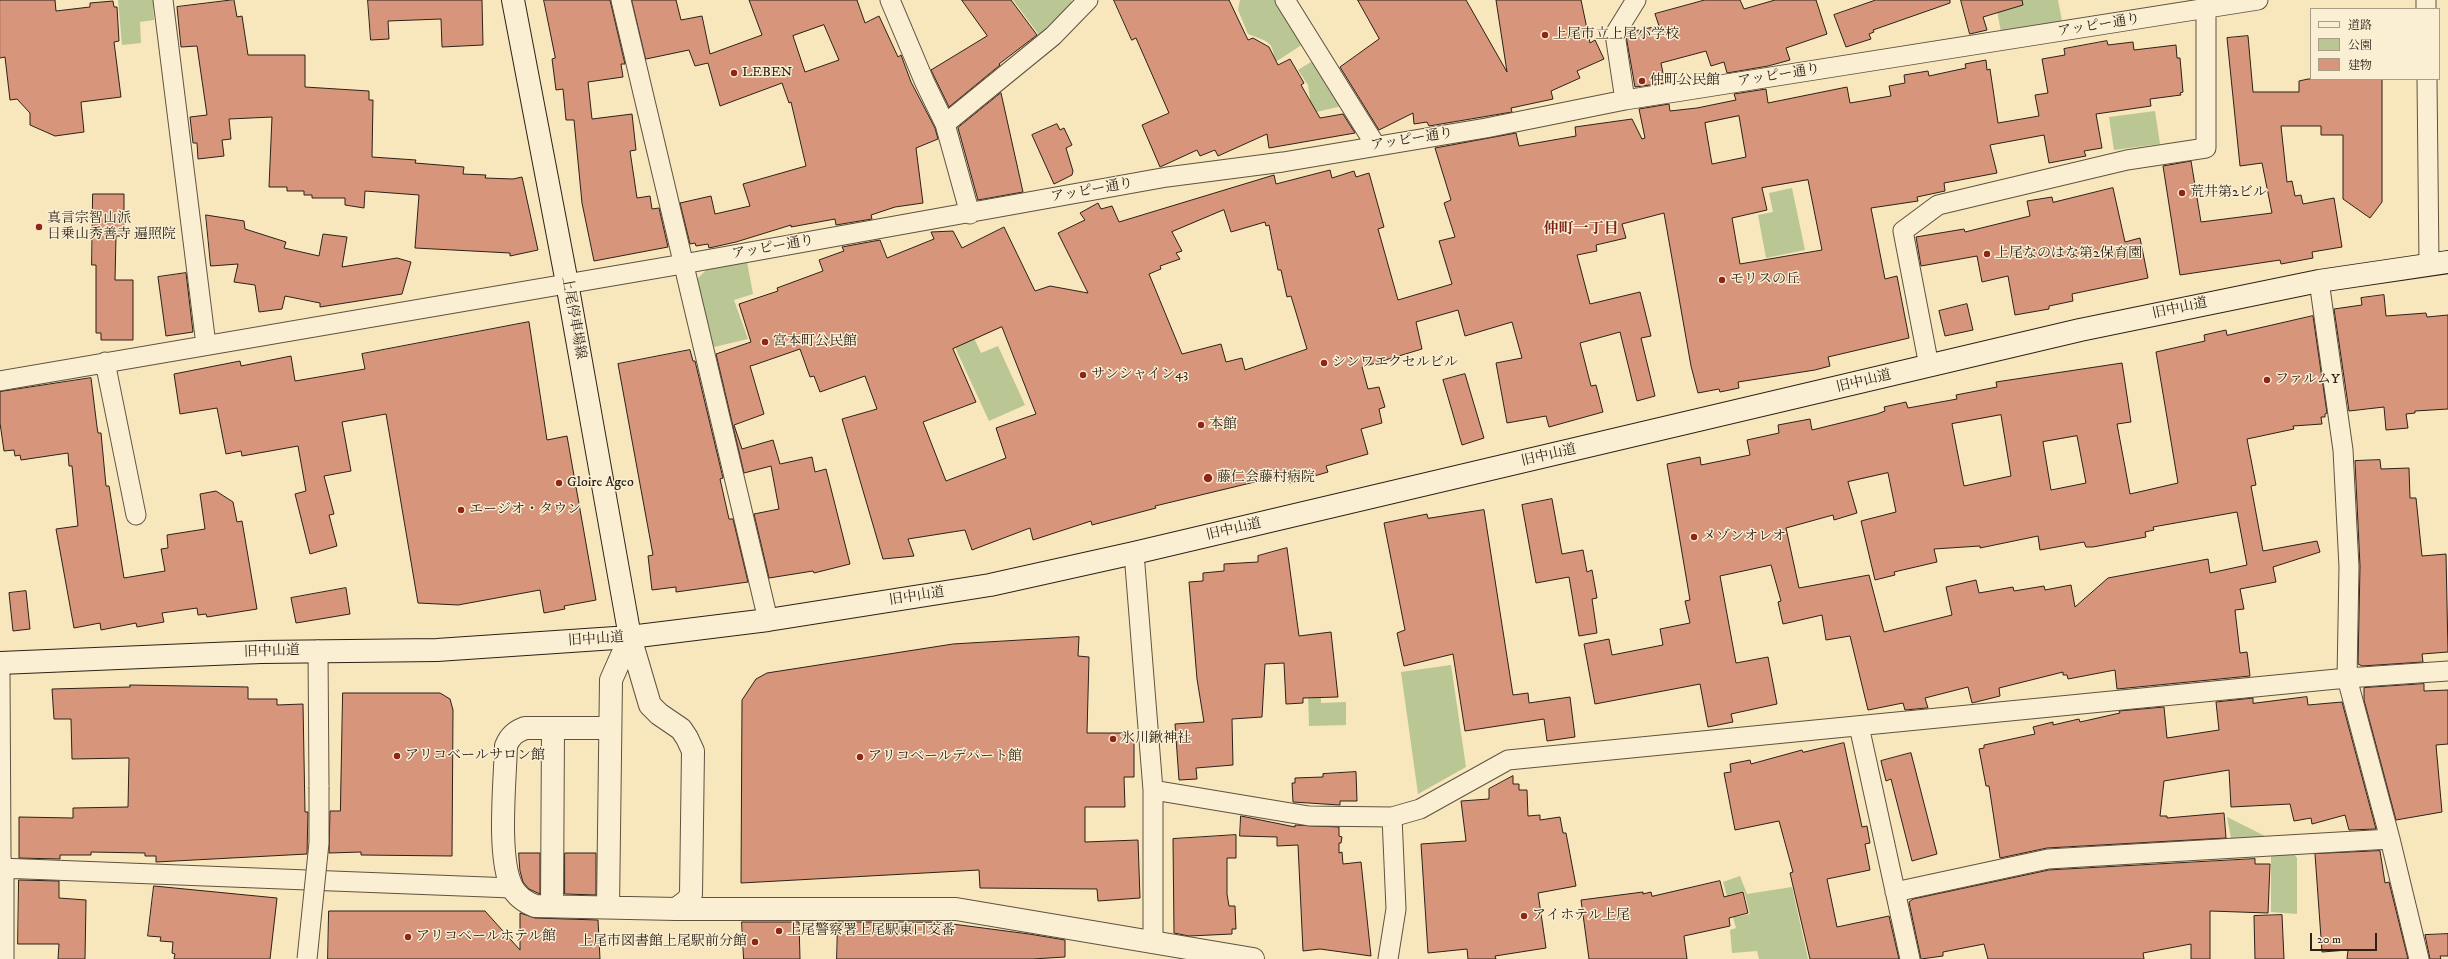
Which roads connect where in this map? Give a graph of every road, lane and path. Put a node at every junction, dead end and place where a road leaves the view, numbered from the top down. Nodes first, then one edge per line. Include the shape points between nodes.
1 (163, 0) edge
2 (513, 0) edge
3 (620, 0) edge
4 (890, 0) edge
5 (1088, 0) edge
6 (1284, 0) edge
7 (1636, 0) edge
8 (2258, 0) edge
9 (2206, 9) junction
10 (2427, 80) edge
11 (1625, 100) junction
12 (945, 124) junction
13 (1376, 146) junction
14 (970, 214) junction
15 (2439, 262) edge
16 (683, 264) junction
17 (2319, 281) junction
18 (567, 283) junction
19 (206, 345) junction
20 (105, 362) junction
21 (1929, 366) junction
22 (0, 380) edge
23 (136, 515) dead end
24 (1134, 554) junction
25 (768, 620) junction
26 (630, 637) junction
27 (318, 650) junction
28 (0, 663) edge
29 (2448, 671) edge
30 (0, 672) edge
31 (2347, 678) junction
32 (1859, 726) junction
33 (553, 728) junction
34 (610, 728) junction
35 (1153, 790) junction
36 (1392, 817) junction
37 (2390, 839) junction
38 (1, 868) edge
39 (512, 888) junction
40 (1895, 892) junction
41 (552, 906) junction
42 (608, 907) junction
43 (676, 909) junction
44 (1153, 941) junction
45 (4, 959) edge
46 (307, 959) edge
47 (1253, 959) edge
48 (1388, 959) edge
49 (1910, 959) edge
50 (2420, 959) edge

1 - 19 street
2 - 18 main road, 上尾停車場線
3 - 16 street
4 - 12 street
5 - 12 street via 1053,36
6 - 13 street
7 - 11 street via 1615,34
8 - 9 street, アッピー通り
9 - 11 street, アッピー通り
9 - 21 street via 2206,148 2127,160 1938,206 1902,231
10 - 15 street
11 - 13 street, アッピー通り via 1486,128
12 - 14 street
13 - 14 street, アッピー通り via 1283,162 1167,177
14 - 16 street, アッピー通り
15 - 17 main road, 旧中山道
16 - 18 street, アッピー通り
16 - 25 street
17 - 21 main road, 旧中山道 via 2175,310
17 - 31 street via 2343,450 2349,567
18 - 19 street, アッピー通り
18 - 26 main road, 上尾停車場線
19 - 20 street, アッピー通り
20 - 22 street, アッピー通り
20 - 23 street
21 - 24 main road, 旧中山道
24 - 25 main road, 旧中山道 via 990,585
24 - 35 street
25 - 26 main road, 旧中山道
26 - 27 main road, 旧中山道 via 437,650
26 - 34 main road via 611,680
26 - 43 main road, 上尾停車場線 via 650,704 659,714 681,729 693,751 691,894 688,900
27 - 28 main road, 旧中山道
27 - 46 street, bridge via 319,843
29 - 31 street
30 - 38 street
31 - 32 street
31 - 37 street
32 - 36 street via 1508,760 1420,809
32 - 40 street
33 - 34 main road
33 - 39 main road via 525,728 517,731 509,738 506,746 504,859
33 - 41 main road
34 - 42 main road
35 - 36 street via 1309,816
35 - 44 street
36 - 48 street via 1396,909
37 - 40 street via 2048,859
37 - 50 street
38 - 39 street
38 - 45 street
39 - 41 main road via 525,902 535,906
40 - 49 street
41 - 42 main road
42 - 43 main road
43 - 44 main road via 956,909
44 - 47 main road

